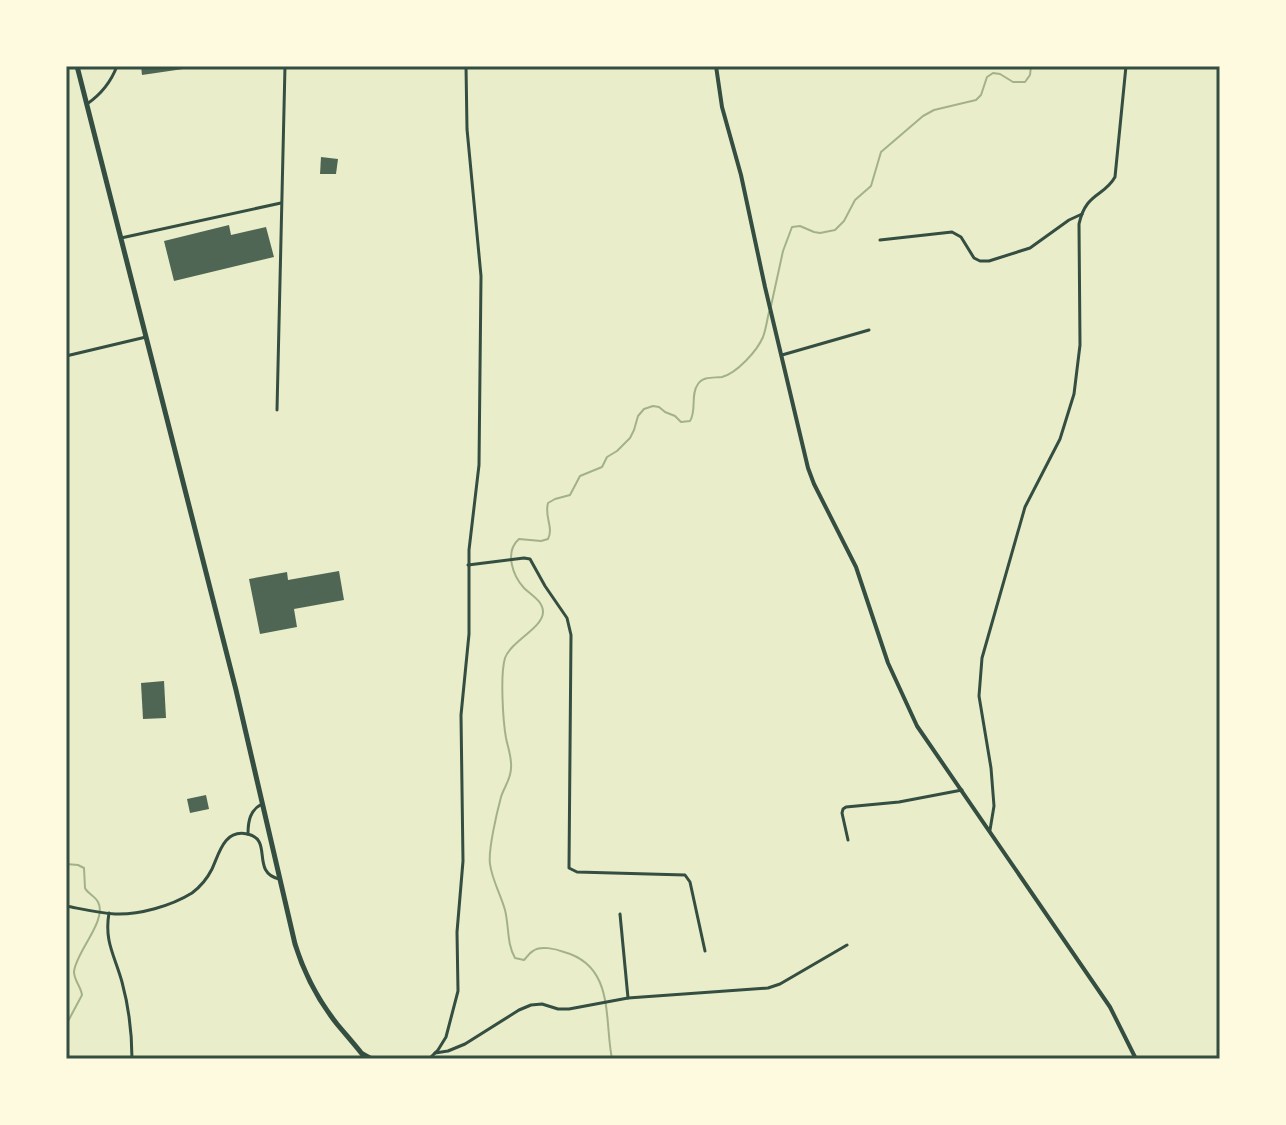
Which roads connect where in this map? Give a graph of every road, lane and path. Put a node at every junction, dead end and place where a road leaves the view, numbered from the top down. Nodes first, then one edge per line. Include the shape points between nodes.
1 (77, 66) edge
2 (117, 66) edge
3 (285, 66) edge
4 (466, 66) edge
5 (716, 66) edge
6 (1126, 66) edge
7 (87, 104) junction
8 (282, 203) junction
9 (1082, 214) junction
10 (121, 238) junction
11 (880, 240) dead end
12 (869, 330) dead end
13 (146, 337) junction
14 (782, 355) junction
15 (66, 356) edge
16 (277, 410) dead end
17 (468, 565) junction
18 (962, 790) junction
19 (262, 804) junction
20 (990, 830) junction
21 (248, 834) junction
22 (848, 840) dead end
23 (279, 879) junction
24 (66, 906) edge
25 (108, 913) junction
26 (620, 914) dead end
27 (847, 945) dead end
28 (705, 951) dead end
29 (628, 998) junction
30 (360, 1051) junction
31 (435, 1053) junction
32 (132, 1059) edge
33 (366, 1059) edge
34 (374, 1059) edge
35 (429, 1059) edge
36 (1136, 1059) edge

1 - 7 main road
2 - 7 street
3 - 8 street
4 - 17 street via 481,284 479,465
5 - 14 street
6 - 9 street via 1115,180
7 - 10 main road
8 - 10 street
8 - 16 street
9 - 11 street via 1031,247 989,261 974,258 952,232
9 - 20 street via 1076,387 1060,439 1025,507 982,658 978,686 991,768
10 - 13 main road
12 - 14 street
13 - 15 street
13 - 19 main road
14 - 18 street via 813,481 858,572 888,663 926,740
17 - 28 street via 528,558 570,627 568,867 577,872 686,875
17 - 31 street via 458,989 448,1033
18 - 20 street
18 - 22 street via 846,807 842,813
19 - 21 street via 251,815
19 - 23 main road
20 - 36 street via 1113,1012
21 - 23 street via 260,843 265,871
21 - 25 street via 224,842 207,877 189,894 147,910
23 - 30 main road via 307,977
24 - 25 street
25 - 32 street via 107,934 130,1020
26 - 29 street
27 - 29 street via 770,987
29 - 31 street via 566,1009 529,1005 465,1044
30 - 33 main road
30 - 34 street
31 - 35 street

